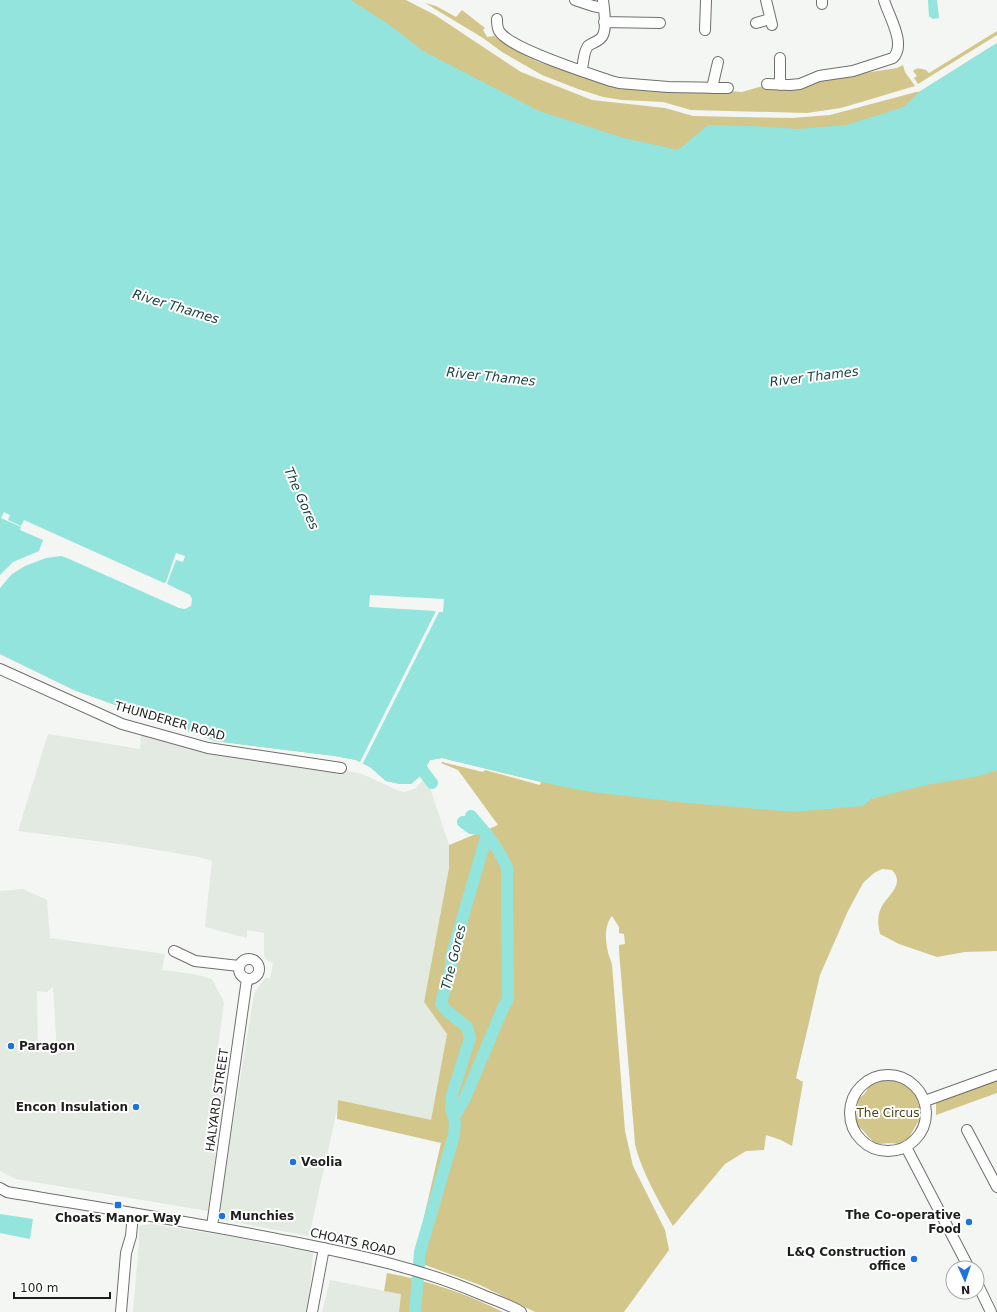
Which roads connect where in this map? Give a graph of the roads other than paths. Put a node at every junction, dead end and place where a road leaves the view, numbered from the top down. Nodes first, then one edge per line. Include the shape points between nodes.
1 (575, 0) edge
2 (706, 0) edge
3 (766, 0) edge
4 (884, 0) edge
5 (603, 4) edge
6 (498, 19) dead end
7 (604, 22) junction
8 (660, 23) dead end
9 (756, 23) dead end
10 (705, 30) dead end
11 (780, 58) dead end
12 (718, 62) dead end
13 (581, 71) junction
14 (767, 84) dead end
15 (780, 85) junction
16 (712, 88) junction
17 (728, 88) dead end
18 (1, 672) edge
19 (341, 768) dead end
20 (174, 951) dead end
21 (239, 966) junction
22 (248, 979) junction
23 (997, 1075) edge
24 (925, 1101) junction
25 (967, 1130) dead end
26 (906, 1147) junction
27 (997, 1187) edge
28 (2, 1191) edge
29 (133, 1214) junction
30 (212, 1226) junction
31 (324, 1248) junction
32 (965, 1260) edge
33 (985, 1300) edge
34 (121, 1312) edge
35 (312, 1312) edge
36 (521, 1312) edge
37 (991, 1312) edge

1 - 5 street via 593,6
2 - 10 street
3 - 9 street via 771,22
4 - 15 street via 894,24 898,47 898,52 893,58 853,71 820,76 800,84
5 - 7 street
6 - 13 street via 499,30 510,40
7 - 8 street
7 - 13 street via 603,35 587,49
11 - 15 street
12 - 16 street
13 - 16 street via 619,83
14 - 15 street
16 - 17 street
18 - 19 street, THUNDERER ROAD via 122,724 208,748
20 - 21 street via 195,960
21 - 22 street via 242,976
21 - 22 street, HALYARD STREET via 252,956 259,971 256,976
22 - 30 street, HALYARD STREET
23 - 24 street
24 - 26 street via 926,1122 915,1141
24 - 26 street via 912,1083 902,1077 891,1075 869,1080 859,1088 853,1098 851,1123 863,1142 884,1151
25 - 27 street
26 - 32 street
28 - 29 street, CHOATS ROAD
29 - 30 street, CHOATS ROAD
29 - 34 street via 131,1236 126,1252
30 - 31 street, CHOATS ROAD
31 - 35 street
31 - 36 street, CHOATS ROAD via 427,1274 463,1286
33 - 37 street

